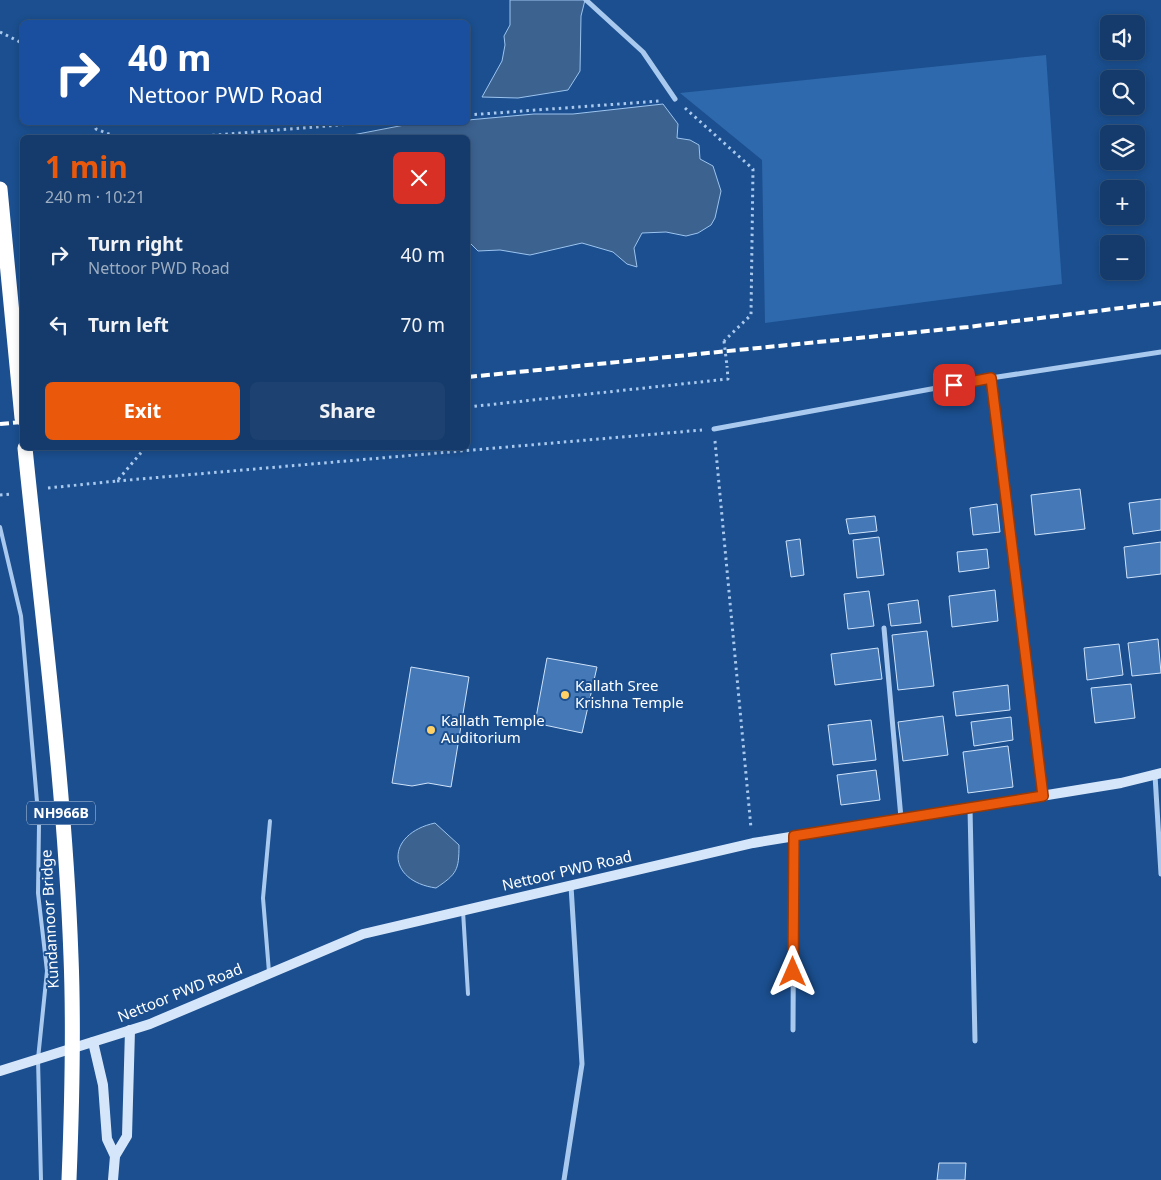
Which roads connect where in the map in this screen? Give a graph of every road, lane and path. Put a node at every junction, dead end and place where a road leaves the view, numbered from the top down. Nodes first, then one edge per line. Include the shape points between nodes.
1 (586, 0) edge
2 (0, 32) edge
3 (20, 42) edge
4 (675, 100) junction
5 (470, 116) edge
6 (94, 125) edge
7 (339, 125) edge
8 (111, 135) edge
9 (217, 135) edge
10 (0, 189) edge
11 (1161, 352) edge
12 (991, 378) junction
13 (20, 397) edge
14 (470, 407) edge
15 (714, 429) junction
16 (25, 450) edge
17 (143, 450) edge
18 (117, 481) junction
19 (45, 489) dead end
20 (18, 493) dead end
21 (0, 495) edge
22 (0, 527) edge
23 (884, 628) dead end
24 (1158, 774) edge
25 (1043, 796) junction
26 (970, 808) junction
27 (901, 819) junction
28 (270, 821) dead end
29 (794, 836) junction
30 (753, 843) junction
31 (1161, 874) edge
32 (570, 886) junction
33 (463, 911) junction
34 (269, 974) junction
35 (468, 994) dead end
36 (130, 1030) junction
37 (793, 1030) dead end
38 (975, 1041) dead end
39 (93, 1042) junction
40 (38, 1059) junction
41 (0, 1070) edge
42 (116, 1156) junction
43 (41, 1180) edge
44 (69, 1180) edge
45 (113, 1180) edge
46 (564, 1180) edge

1 - 4 street via 644,52
2 - 3 path
4 - 5 path
4 - 14 path, bridge via 753,169 751,314 724,341 728,379
6 - 8 path via 96,129
7 - 9 path
10 - 13 highway
11 - 12 street
12 - 15 street
12 - 25 street
15 - 18 path
15 - 30 path
16 - 44 highway, Kundannoor Bridge / NH966B, bridge via 60,801 71,956 73,1081
17 - 18 path
18 - 19 path
20 - 21 path
22 - 40 lane via 21,616 39,825 38,893 47,972
23 - 27 street
24 - 25 street, Nettoor PWD Road
24 - 31 street
25 - 26 street, Nettoor PWD Road
26 - 27 street, Nettoor PWD Road
26 - 38 street
27 - 29 street, Nettoor PWD Road
28 - 34 lane via 263,898
29 - 30 street, Nettoor PWD Road
29 - 37 street
30 - 32 street, Nettoor PWD Road
32 - 33 street, Nettoor PWD Road
32 - 46 street via 582,1064
33 - 34 street, Nettoor PWD Road via 363,934
33 - 35 lane
34 - 36 street, Nettoor PWD Road
36 - 39 street, Nettoor PWD Road
36 - 42 street via 127,1136
39 - 40 street, Nettoor PWD Road
39 - 42 street via 104,1085 107,1139
40 - 41 street, Nettoor PWD Road
40 - 43 lane
42 - 45 street

